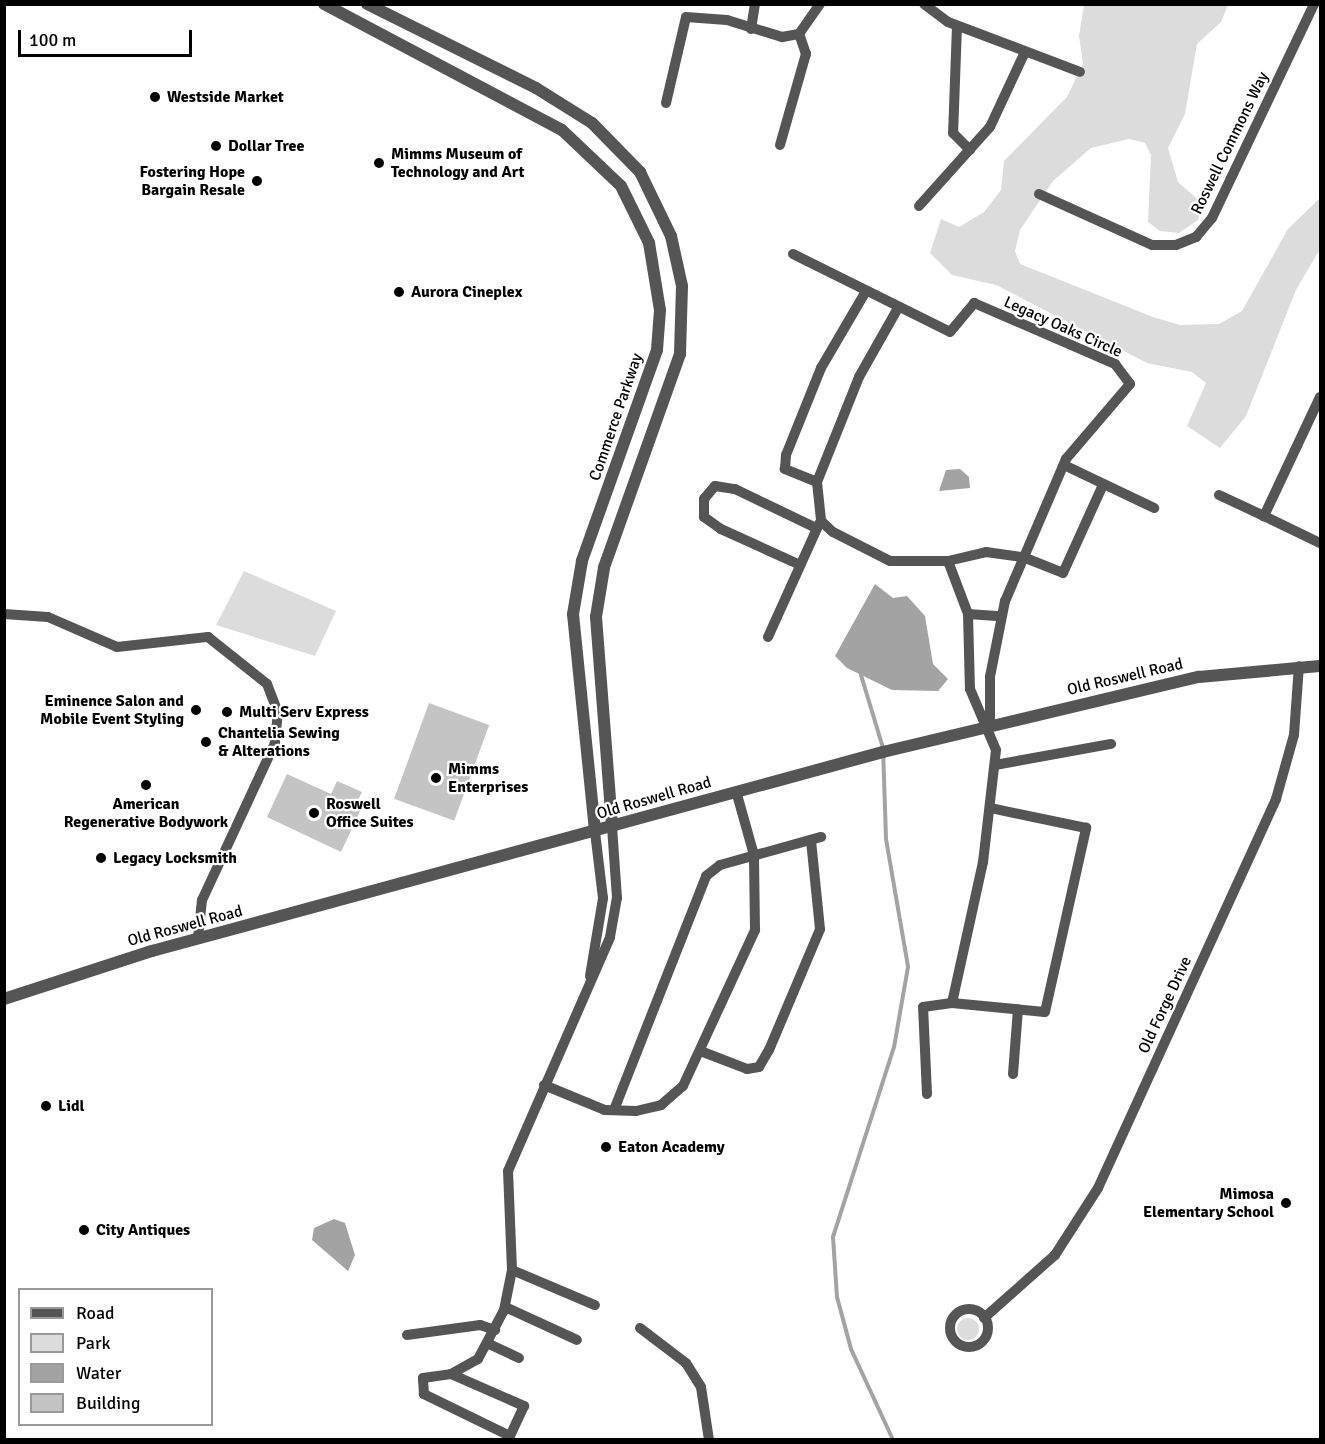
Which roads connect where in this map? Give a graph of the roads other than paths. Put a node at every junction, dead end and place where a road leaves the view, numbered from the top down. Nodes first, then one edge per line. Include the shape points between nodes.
1 (324, 4) edge
2 (367, 4) edge
3 (755, 4) edge
4 (820, 4) edge
5 (924, 4) edge
6 (1314, 4) edge
7 (957, 26) junction
8 (751, 29) junction
9 (800, 34) junction
10 (1024, 54) junction
11 (1080, 72) dead end
12 (666, 103) dead end
13 (780, 146) dead end
14 (970, 150) junction
15 (1039, 194) dead end
16 (919, 206) dead end
17 (793, 254) dead end
18 (866, 291) junction
19 (898, 308) junction
20 (1320, 397) edge
21 (1064, 465) junction
22 (817, 482) junction
23 (1103, 485) junction
24 (1220, 495) dead end
25 (1154, 508) dead end
26 (1264, 516) junction
27 (818, 524) junction
28 (1320, 543) edge
29 (1023, 558) junction
30 (948, 561) junction
31 (798, 564) junction
32 (4, 614) edge
33 (968, 614) junction
34 (1000, 616) junction
35 (768, 637) dead end
36 (1299, 666) junction
37 (1320, 666) edge
38 (990, 726) junction
39 (1111, 744) dead end
40 (995, 765) junction
41 (736, 791) junction
42 (990, 808) junction
43 (612, 827) junction
44 (595, 832) junction
45 (754, 855) junction
46 (198, 939) junction
47 (4, 999) edge
48 (585, 1002) junction
49 (952, 1003) junction
50 (1018, 1009) junction
51 (703, 1052) junction
52 (1013, 1074) dead end
53 (544, 1085) junction
54 (927, 1094) dead end
55 (614, 1110) junction
56 (512, 1270) junction
57 (595, 1305) dead end
58 (505, 1307) junction
59 (984, 1318) dead end
60 (640, 1328) dead end
61 (495, 1330) junction
62 (407, 1335) dead end
63 (577, 1340) dead end
64 (489, 1344) junction
65 (519, 1358) dead end
66 (451, 1374) junction
67 (709, 1440) edge

1 - 44 street, Commerce Parkway via 562,130 621,186 649,243 660,309 657,350 585,554 573,615
2 - 43 street via 537,88 592,123 639,172 671,236 683,309 680,354 604,568 596,617
3 - 8 street
4 - 9 street
5 - 7 street
6 - 15 street, Roswell Commons Way via 1212,218 1196,237 1176,245 1152,245
7 - 10 street
7 - 14 street via 953,133
8 - 9 street via 782,37
8 - 12 street via 710,16 686,17
9 - 13 street via 806,54
10 - 11 street
10 - 14 street via 998,112
14 - 16 street
17 - 18 street, Legacy Oaks Circle
18 - 19 street, Legacy Oaks Circle
18 - 22 street via 821,369 786,455 785,470
19 - 21 street, Legacy Oaks Circle via 950,332 974,303 1124,371 1130,384 1121,399
19 - 22 street via 860,377
20 - 26 street
21 - 23 street
21 - 29 street, Legacy Oaks Circle
22 - 27 street
23 - 25 street
23 - 29 street via 1064,573
24 - 26 street
26 - 28 street
27 - 30 street via 890,561
27 - 31 street
27 - 31 street via 735,489 715,486 704,499 704,517 721,530
29 - 30 street via 986,552
29 - 34 street, Legacy Oaks Circle
30 - 33 street
31 - 35 street
32 - 46 street via 48,618 117,646 208,637 267,684 278,712 275,744 202,900
33 - 34 street
33 - 38 street via 970,689
34 - 38 street, Legacy Oaks Circle via 990,677
36 - 37 street, Old Roswell Road
36 - 38 street, Old Roswell Road via 1199,677
36 - 59 street, Old Forge Drive via 1294,735 1276,799 1098,1188 1054,1255
38 - 40 street
38 - 41 street, Old Roswell Road
39 - 40 street
40 - 42 street
41 - 43 street, Old Roswell Road
41 - 45 street
42 - 49 street
42 - 50 street via 1086,828 1045,1012
43 - 44 street, Old Roswell Road
43 - 48 street via 615,918
44 - 46 street, Old Roswell Road
44 - 48 street via 603,898
45 - 51 street via 755,930
45 - 51 street via 816,839 820,929 759,1067 747,1069
45 - 55 street via 720,865 706,876
46 - 47 street, Old Roswell Road
48 - 53 street
49 - 50 street
49 - 54 street via 923,1007
50 - 52 street
51 - 55 street via 682,1086 661,1104
53 - 55 street
53 - 56 street via 508,1171
56 - 57 street
56 - 58 street
58 - 61 street
58 - 63 street
60 - 67 street via 686,1363 701,1387
61 - 62 street via 480,1325
61 - 64 street
64 - 65 street
64 - 66 street via 478,1359
66 - 66 street via 423,1378 424,1394 510,1436 524,1406

